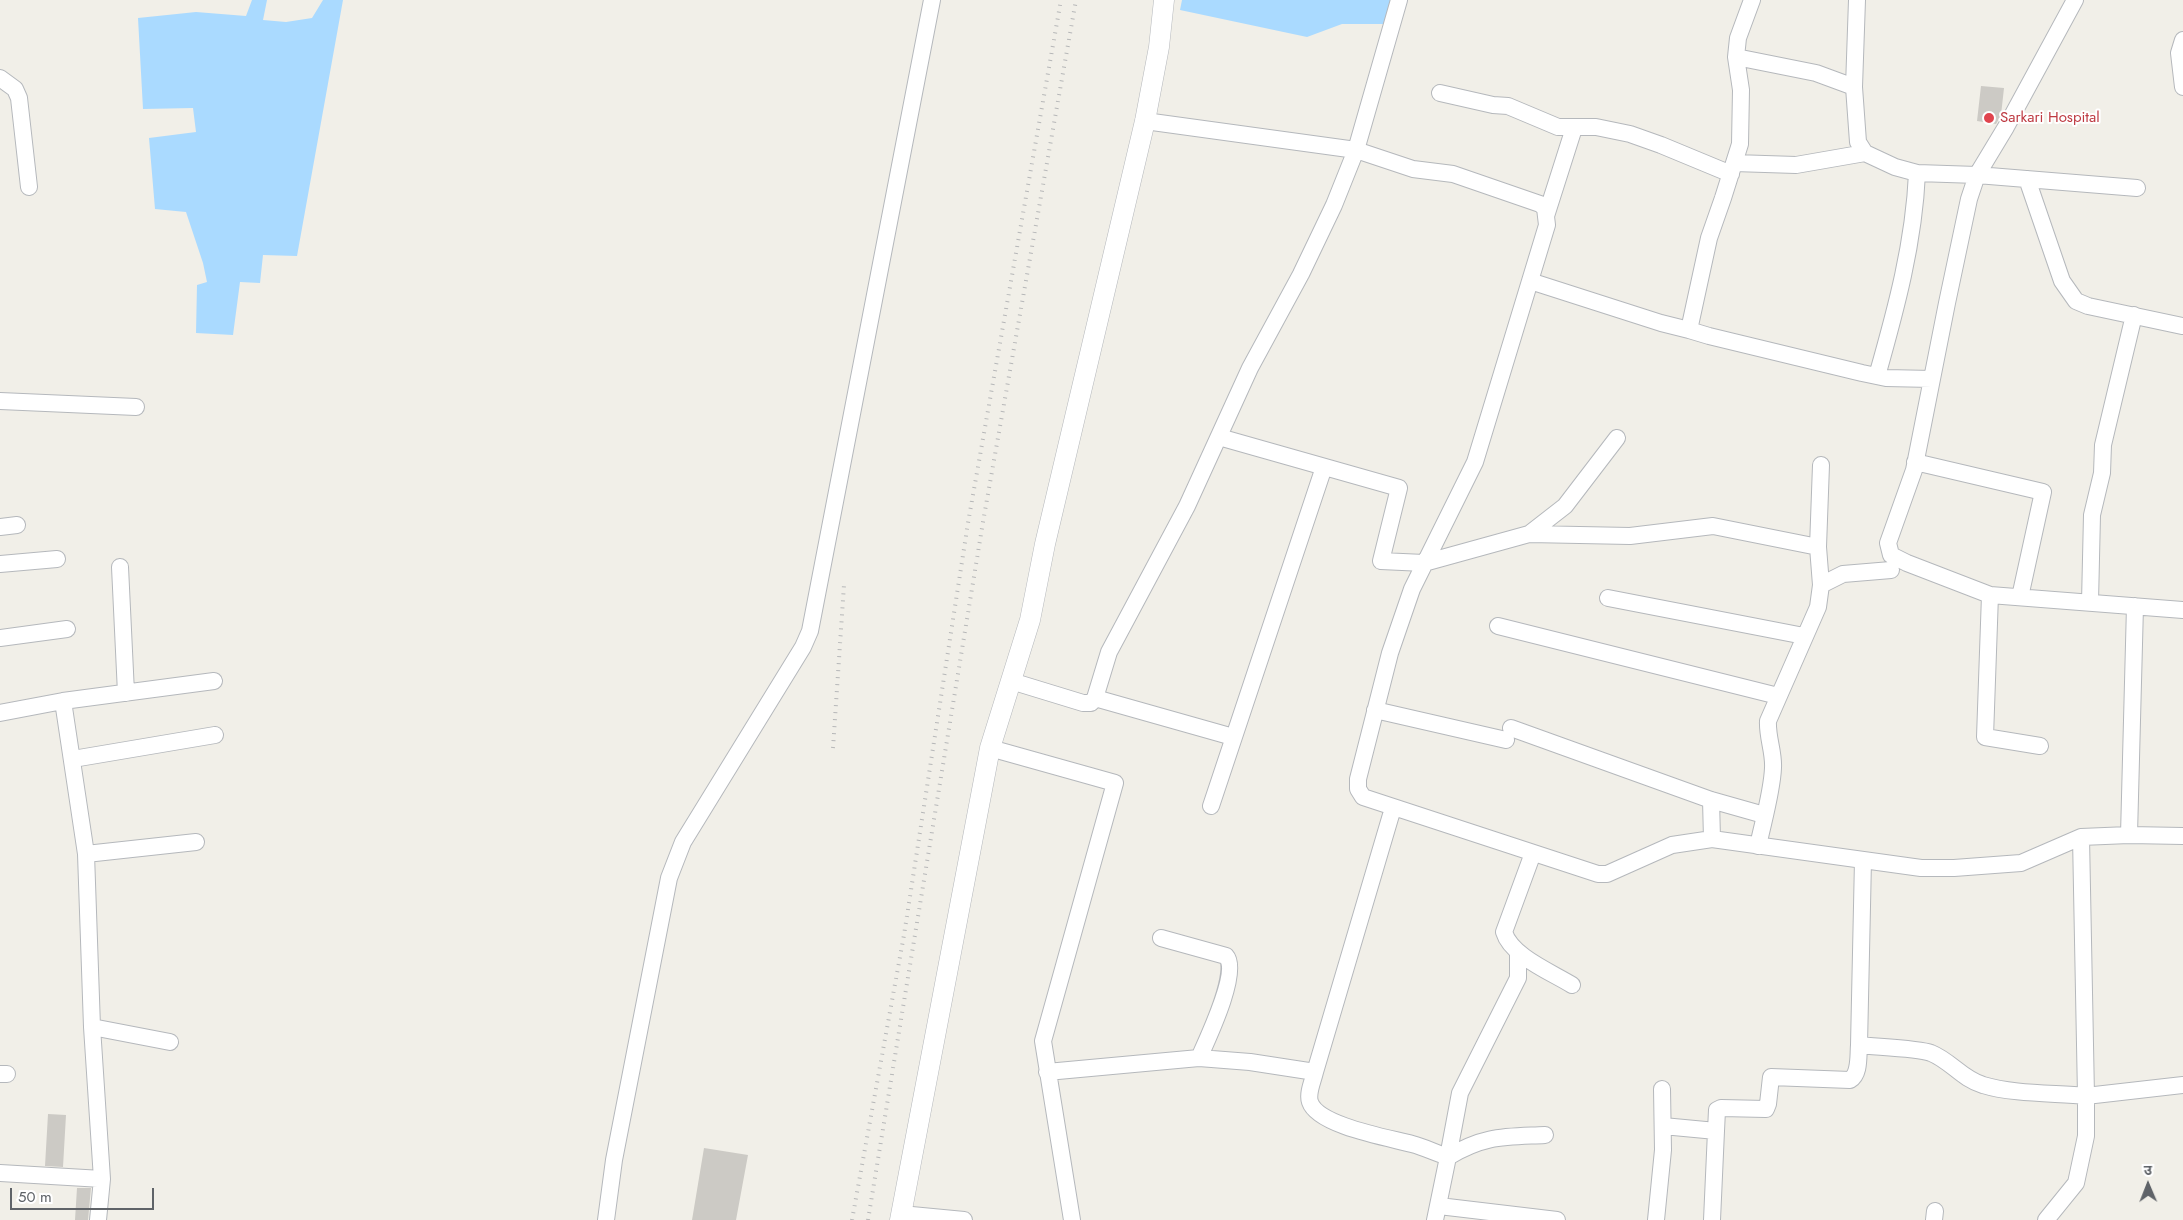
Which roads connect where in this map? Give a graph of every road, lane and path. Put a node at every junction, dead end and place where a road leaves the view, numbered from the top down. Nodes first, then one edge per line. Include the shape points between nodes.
1 (932, 0) edge
2 (1164, 0) edge
3 (1399, 0) edge
4 (1752, 0) edge
5 (1857, 0) edge
6 (2075, 0) edge
7 (2183, 40) edge
8 (1736, 57) junction
9 (0, 78) edge
10 (2183, 87) edge
11 (1854, 88) junction
12 (1440, 93) dead end
13 (1145, 121) junction
14 (1574, 128) junction
15 (1356, 150) junction
16 (1865, 153) junction
17 (1733, 169) junction
18 (1917, 173) junction
19 (1977, 175) junction
20 (2027, 179) junction
21 (29, 186) dead end
22 (2137, 188) dead end
23 (1546, 216) junction
24 (1530, 281) junction
25 (2134, 315) junction
26 (2183, 325) edge
27 (1689, 330) junction
28 (2183, 337) edge
29 (1877, 376) junction
30 (1932, 379) junction
31 (0, 401) edge
32 (136, 407) dead end
33 (1219, 437) junction
34 (1617, 438) dead end
35 (1915, 462) junction
36 (1821, 465) dead end
37 (1324, 467) junction
38 (17, 525) dead end
39 (0, 527) edge
40 (1530, 534) junction
41 (1818, 546) junction
42 (57, 559) dead end
43 (1424, 563) junction
44 (0, 564) edge
45 (120, 567) dead end
46 (1891, 570) dead end
47 (1821, 585) junction
48 (1990, 595) junction
49 (2020, 597) junction
50 (1608, 598) dead end
51 (2090, 602) junction
52 (2135, 606) junction
53 (2183, 610) edge
54 (1498, 626) dead end
55 (67, 629) dead end
56 (1804, 636) junction
57 (0, 638) edge
58 (214, 681) dead end
59 (1011, 681) junction
60 (126, 693) junction
61 (1778, 696) junction
62 (1095, 698) junction
63 (63, 701) junction
64 (1375, 710) junction
65 (0, 713) edge
66 (215, 735) dead end
67 (1233, 737) junction
68 (2040, 746) dead end
69 (990, 748) junction
70 (73, 759) junction
71 (1712, 800) junction
72 (1211, 806) dead end
73 (1393, 808) junction
74 (1764, 815) junction
75 (2128, 835) junction
76 (2183, 836) edge
77 (2081, 837) junction
78 (1712, 839) junction
79 (196, 842) dead end
80 (1758, 846) junction
81 (1533, 853) junction
82 (86, 854) junction
83 (1863, 860) junction
84 (1161, 938) dead end
85 (1518, 953) junction
86 (1572, 985) dead end
87 (92, 1028) junction
88 (170, 1042) dead end
89 (1859, 1046) junction
90 (1199, 1058) junction
91 (1047, 1072) junction
92 (1315, 1072) junction
93 (2183, 1085) edge
94 (1662, 1089) dead end
95 (2086, 1096) junction
96 (1663, 1126) junction
97 (1716, 1131) junction
98 (1546, 1135) dead end
99 (1448, 1157) junction
100 (0, 1172) edge
101 (102, 1179) junction
102 (1437, 1213) edge
103 (900, 1217) edge
104 (98, 1220) edge
105 (606, 1220) edge
106 (964, 1220) edge
107 (1072, 1220) edge
108 (1557, 1220) edge
109 (1656, 1220) edge
110 (1712, 1220) edge
111 (2046, 1220) edge

1 - 105 street via 810,631 683,842 676,859 618,1140
2 - 13 street
3 - 15 street
4 - 8 street via 1738,38
5 - 11 street
6 - 19 street
7 - 10 street via 2179,53
8 - 11 street via 1816,73
8 - 17 street via 1741,90 1740,144
9 - 21 street via 15,89 19,98
11 - 16 street via 1858,142
12 - 14 street via 1493,106 1508,106 1558,126
13 - 15 street
13 - 59 street via 1030,620
14 - 17 street via 1630,134
14 - 23 street
15 - 23 street via 1413,169 1452,174 1540,204
15 - 33 street via 1305,266 1250,368
16 - 17 street via 1796,165
16 - 18 street
17 - 27 street via 1709,238
18 - 19 street
18 - 29 street via 1913,227 1902,288
19 - 20 street
19 - 30 street
20 - 22 street
20 - 25 street via 2062,281 2076,301
23 - 24 street via 1547,225
24 - 27 street
24 - 43 street via 1475,462
25 - 26 street
25 - 51 street via 2103,445 2102,473 2092,515
26 - 28 street
27 - 29 street
29 - 30 street
30 - 35 street
31 - 32 street
33 - 37 street
33 - 62 street via 1187,506 1109,652
34 - 40 street via 1565,506
35 - 48 street via 1888,543 1891,555
35 - 49 street via 2043,492
36 - 41 street
37 - 43 street via 1399,488 1381,562
37 - 67 street
38 - 39 street
40 - 41 street via 1630,536 1713,526
40 - 43 street
41 - 47 street
42 - 44 street
43 - 64 street via 1390,653
45 - 60 street
46 - 47 street via 1843,574
47 - 56 street via 1818,607
48 - 49 street
48 - 68 street via 1985,737
49 - 51 street
50 - 56 street
51 - 52 street
52 - 53 street
52 - 75 street
54 - 61 street
55 - 57 street
56 - 61 street
58 - 60 street
59 - 62 street via 1083,703 1091,703
59 - 69 street
60 - 63 street
61 - 74 street via 1768,721 1774,769
62 - 67 street
63 - 65 street
63 - 70 street
64 - 71 street via 1508,734
64 - 73 street via 1358,789 1363,796
66 - 70 street
67 - 72 street
69 - 91 street via 1114,783 1043,1041
69 - 103 street
70 - 82 street
71 - 74 street
71 - 78 street
73 - 81 street
73 - 92 street
74 - 80 street
75 - 76 street
75 - 77 street
77 - 83 street via 2021,863 1997,866 1921,868
77 - 95 street
78 - 80 street
78 - 81 street via 1672,845 1607,874
79 - 82 street
80 - 83 street
81 - 85 street via 1504,932 1507,942
82 - 87 street
83 - 89 street
84 - 90 street via 1226,956 1230,961 1218,1014
85 - 86 street
85 - 99 street via 1518,978 1460,1093
87 - 88 street
87 - 101 street
89 - 95 street via 1930,1053 1965,1078 2000,1089
89 - 97 street via 1857,1072 1850,1080 1771,1077 1766,1109 1717,1110
90 - 91 street
90 - 92 street
91 - 107 street
92 - 99 street via 1310,1103 1327,1118 1356,1130 1414,1144
93 - 95 street
94 - 96 street
95 - 111 street via 2086,1136 2076,1183
96 - 97 street
96 - 109 street
97 - 110 street
98 - 99 street via 1497,1137 1470,1144
99 - 102 street
100 - 101 street
101 - 104 street
102 - 108 street
103 - 106 street

